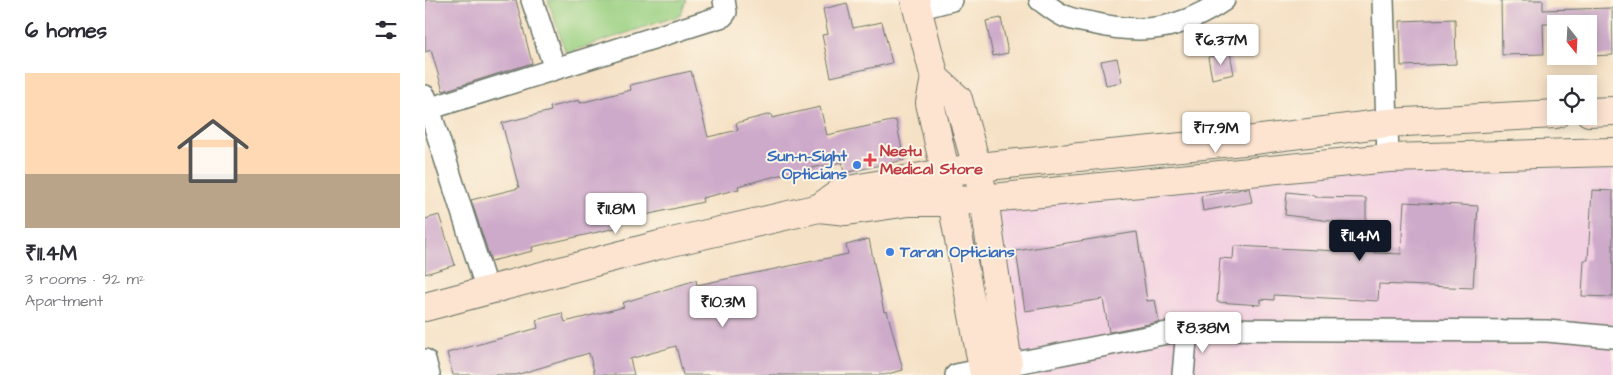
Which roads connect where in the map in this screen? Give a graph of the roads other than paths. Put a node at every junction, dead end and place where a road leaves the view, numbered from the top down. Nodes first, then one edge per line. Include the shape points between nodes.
1 (532, 0) edge
2 (724, 0) edge
3 (952, 0) edge
4 (1040, 0) edge
5 (1224, 0) edge
6 (1383, 0) edge
7 (916, 4) edge
8 (555, 69) junction
9 (935, 78) junction
10 (426, 104) edge
11 (1613, 111) edge
12 (1597, 112) edge
13 (1547, 114) edge
14 (1387, 123) junction
15 (1613, 152) edge
16 (1388, 158) junction
17 (977, 167) junction
18 (946, 173) junction
19 (984, 199) junction
20 (952, 202) junction
21 (819, 208) junction
22 (487, 290) junction
23 (425, 307) edge
24 (1187, 329) junction
25 (1613, 337) edge
26 (425, 360) edge
27 (996, 371) edge
28 (429, 375) edge
29 (956, 375) edge
30 (1183, 375) edge

1 - 8 street
2 - 8 street via 727,12 723,16
3 - 7 street
4 - 5 street via 1064,16 1116,28 1155,29 1185,22
6 - 14 street
7 - 9 street
8 - 10 street
9 - 17 street via 958,99
9 - 18 street via 930,103
10 - 22 street
11 - 12 street
13 - 14 street
14 - 16 street
14 - 17 street via 1254,140
15 - 16 street
16 - 19 street
17 - 18 street
17 - 19 street
18 - 20 street
18 - 21 street via 843,191
19 - 20 street
19 - 27 street
20 - 21 street via 909,202 847,211
20 - 27 street
21 - 22 street
22 - 23 street
24 - 25 street via 1547,331
24 - 27 street
24 - 30 street
26 - 28 street
27 - 29 street

